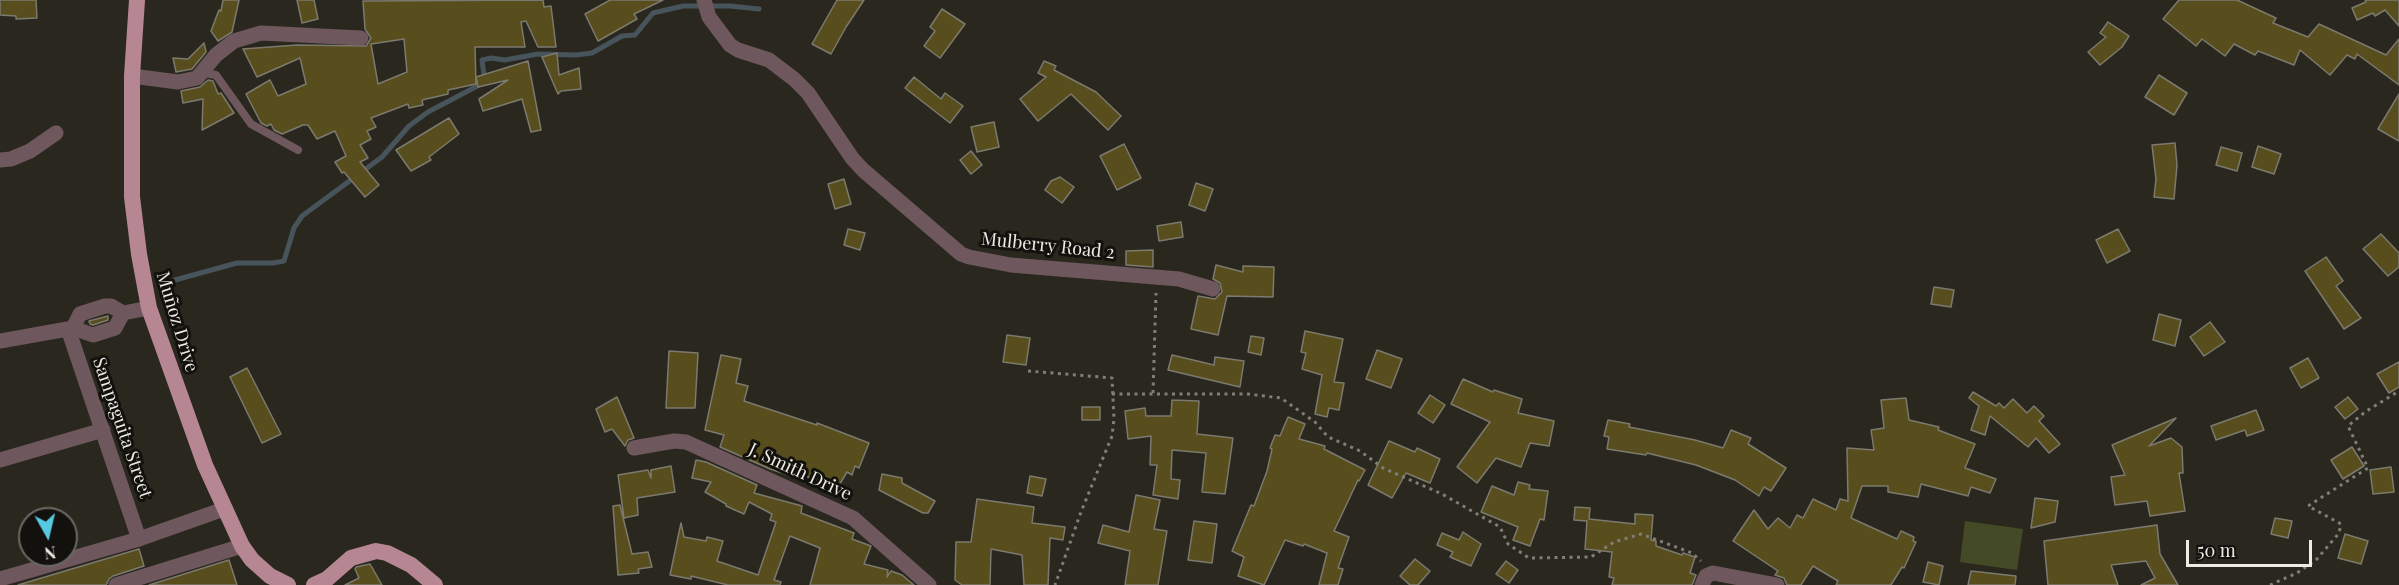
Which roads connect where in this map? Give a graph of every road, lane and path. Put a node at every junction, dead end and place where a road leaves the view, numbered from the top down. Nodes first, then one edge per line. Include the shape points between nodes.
1 (137, 0) edge
2 (704, 0) edge
3 (361, 38) dead end
4 (204, 73) junction
5 (132, 76) junction
6 (56, 133) dead end
7 (298, 150) dead end
8 (0, 160) edge
9 (1154, 276) junction
10 (1213, 289) dead end
11 (149, 308) junction
12 (123, 313) junction
13 (71, 328) junction
14 (0, 341) edge
15 (1028, 371) dead end
16 (2399, 391) edge
17 (1153, 393) junction
18 (1112, 394) junction
19 (103, 430) junction
20 (634, 448) dead end
21 (0, 460) edge
22 (224, 508) junction
23 (139, 539) junction
24 (242, 546) junction
25 (1713, 573) junction
26 (0, 579) edge
27 (116, 585) edge
28 (288, 585) edge
29 (314, 585) edge
30 (435, 585) edge
31 (929, 585) edge
32 (1055, 585) edge
33 (1702, 585) edge
34 (1777, 585) edge
35 (2270, 585) edge

1 - 5 main road, Muñoz Drive
2 - 9 street, Mulberry Road 2 via 709,17 730,45 769,60 795,79 863,170 961,254 1011,265
3 - 4 street via 288,33 246,35 216,56
4 - 5 street via 178,82
4 - 7 lane via 216,75 251,124
5 - 11 main road, Muñoz Drive via 132,196
6 - 8 street via 30,151
9 - 10 street, Mulberry Road 2
9 - 17 path via 1157,310
11 - 12 street
11 - 22 main road, Muñoz Drive
12 - 13 street via 105,306 80,314
12 - 13 street, Sampaguita Street via 115,328 93,335
13 - 14 street, Sampaguita Street
13 - 19 street, Sampaguita Street
15 - 18 path via 1112,378
16 - 35 path via 2348,426 2368,468 2308,506 2341,524 2339,533 2317,558 2297,573
17 - 18 path
17 - 25 path via 1281,398 1315,422 1328,437 1500,526 1508,544 1529,558 1591,557 1614,542 1641,534 1692,552
18 - 32 path via 1112,436
19 - 21 street
19 - 23 street, Sampaguita Street
20 - 31 street, J. Smith Drive via 686,442 853,518
22 - 23 street
22 - 24 main road, Muñoz Drive
23 - 26 street
24 - 27 street
24 - 28 main road, Muñoz Drive via 270,576
25 - 33 street via 1706,576
25 - 34 street
29 - 30 main road via 351,558 376,551 411,565

